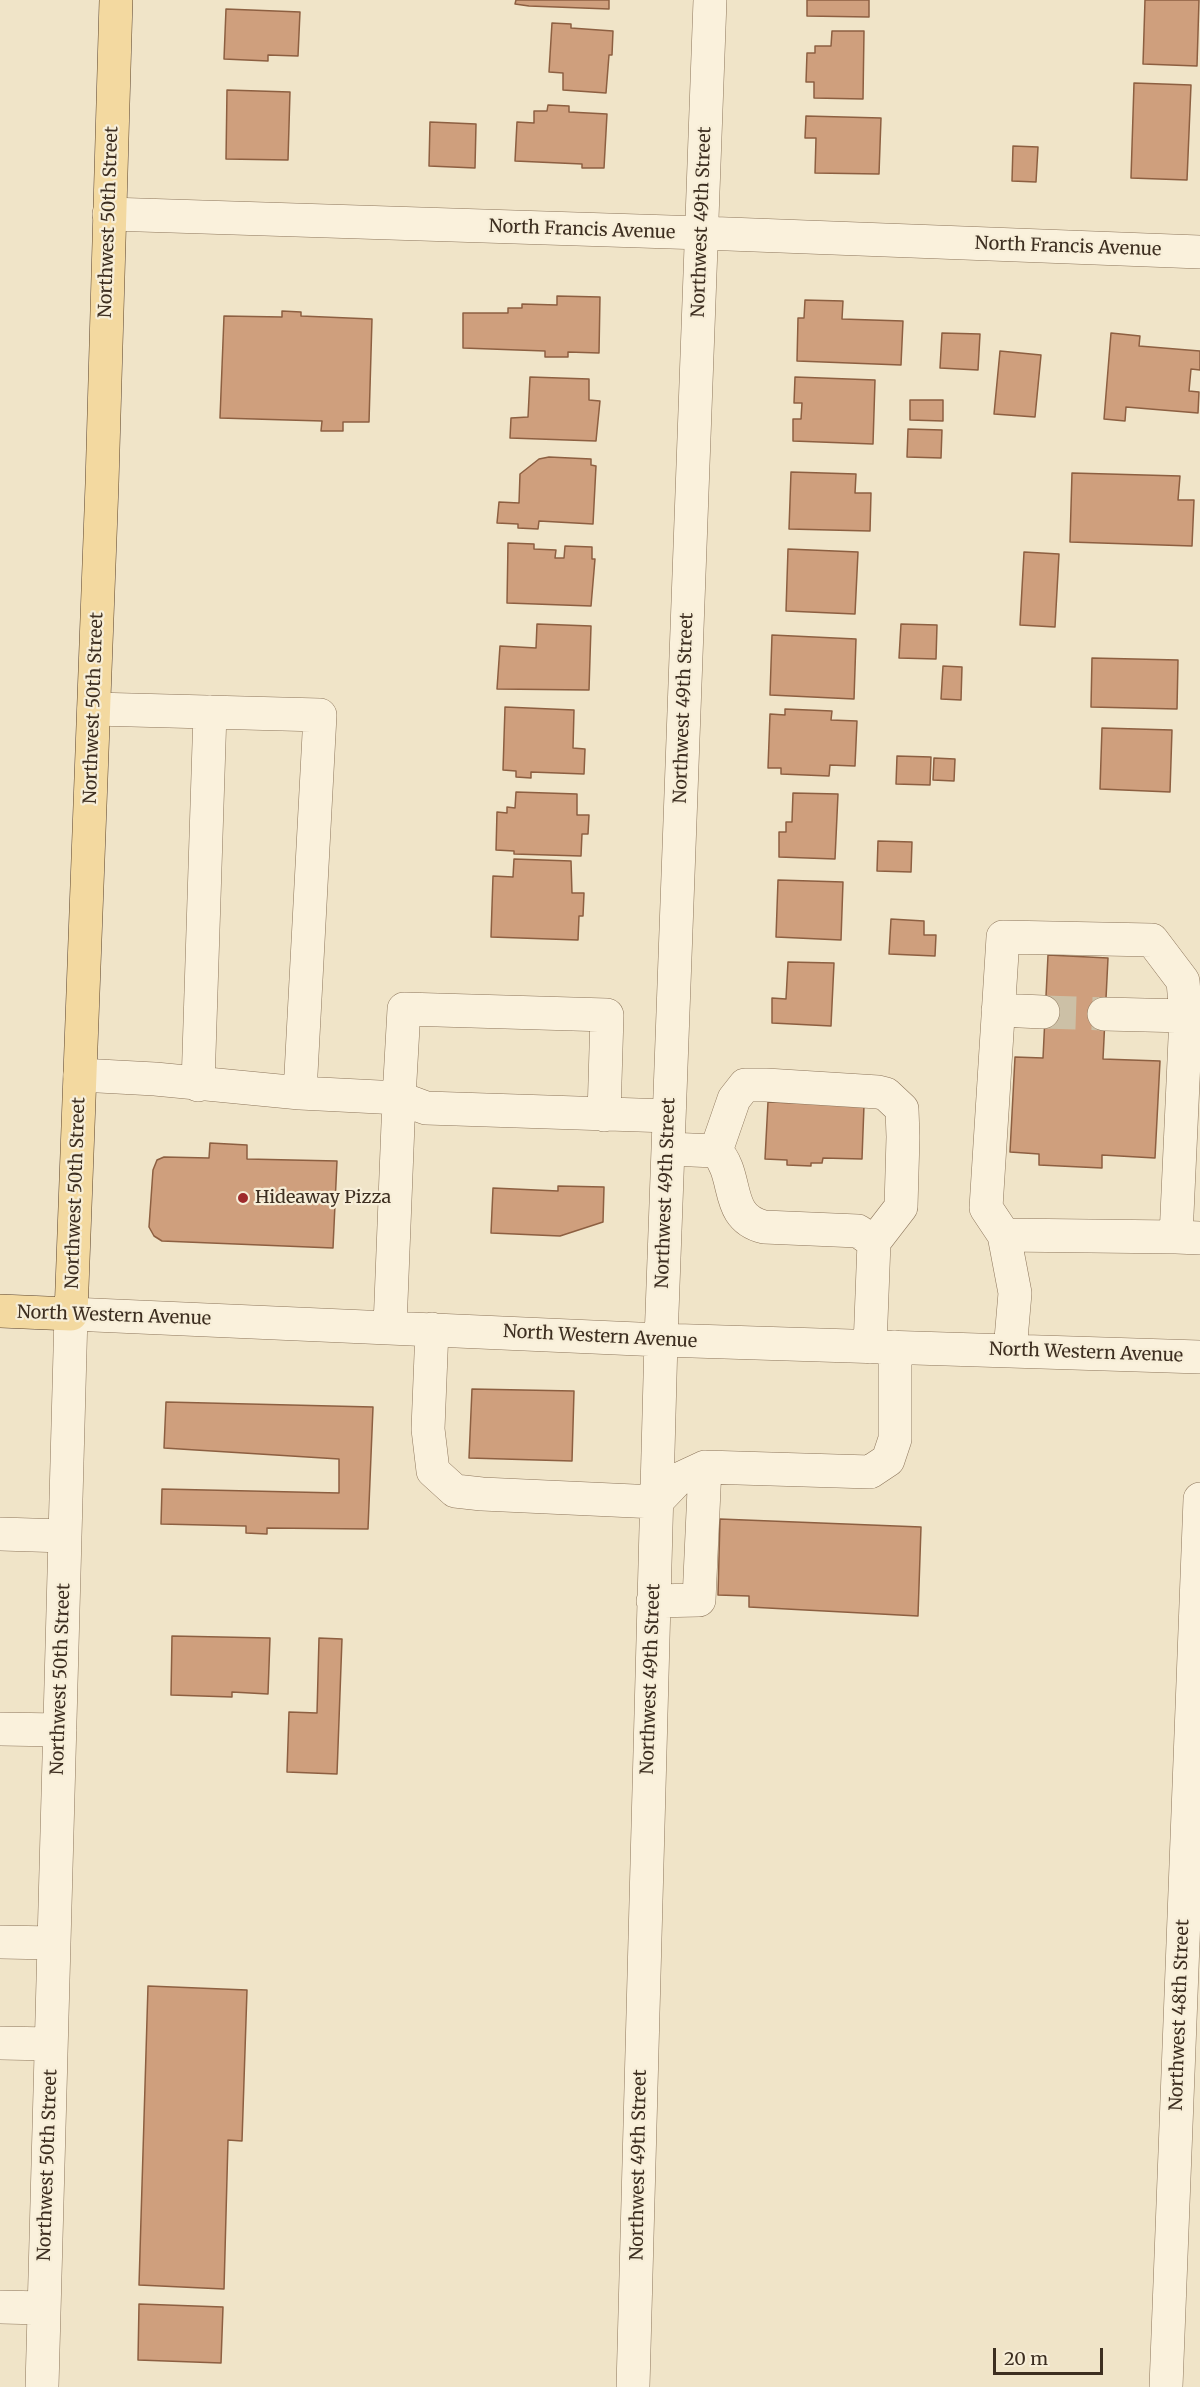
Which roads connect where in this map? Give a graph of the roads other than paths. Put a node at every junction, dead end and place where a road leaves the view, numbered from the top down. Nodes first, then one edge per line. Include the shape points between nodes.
1 (116, 0) edge
2 (710, 0) edge
3 (109, 214) junction
4 (702, 233) junction
5 (1200, 252) edge
6 (94, 709) junction
7 (210, 712) junction
8 (998, 1010) junction
9 (1043, 1012) tunnel mouth
10 (1104, 1014) tunnel mouth
11 (1186, 1016) junction
12 (80, 1075) junction
13 (198, 1084) junction
14 (300, 1093) junction
15 (399, 1098) junction
16 (604, 1114) junction
17 (669, 1116) junction
18 (668, 1149) junction
19 (716, 1151) junction
20 (1005, 1235) junction
21 (1188, 1237) edge
22 (873, 1242) junction
23 (0, 1311) edge
24 (71, 1314) junction
25 (390, 1327) junction
26 (432, 1329) junction
27 (661, 1340) junction
28 (883, 1347) junction
29 (1010, 1351) junction
30 (1200, 1357) edge
31 (705, 1467) junction
32 (1200, 1499) edge
33 (656, 1502) junction
34 (0, 1534) edge
35 (65, 1536) junction
36 (653, 1601) junction
37 (0, 1729) edge
38 (60, 1730) junction
39 (0, 1942) edge
40 (54, 1943) junction
41 (0, 2043) edge
42 (51, 2044) junction
43 (0, 2307) edge
44 (44, 2308) junction
45 (42, 2387) edge
46 (633, 2387) edge
47 (1166, 2387) edge

1 - 3 main road, Northwest 50th Street
2 - 4 street, Northwest 49th Street
3 - 4 street, North Francis Avenue
3 - 6 main road, Northwest 50th Street
4 - 5 street, North Francis Avenue
4 - 17 street, Northwest 49th Street
6 - 7 street
6 - 12 main road, Northwest 50th Street
7 - 13 street
7 - 14 street via 320,715
8 - 9 street
8 - 11 street via 1003,937 1152,940 1184,981
8 - 20 street via 986,1208
10 - 11 street
11 - 21 street
12 - 13 street
12 - 24 main road, Northwest 50th Street
13 - 14 street
14 - 15 street
15 - 16 street via 426,1108
15 - 16 street via 404,1009 607,1015
15 - 25 street
16 - 17 street
17 - 18 street, Northwest 49th Street
18 - 19 street
18 - 27 street, Northwest 49th Street
19 - 22 street via 725,1160 738,1211 751,1224 858,1231
19 - 22 street via 734,1099 745,1085 886,1094 902,1109 901,1207
20 - 21 street
20 - 29 street via 1015,1293
22 - 28 street
23 - 24 main road, North Western Avenue
24 - 25 street, North Western Avenue
24 - 35 street, Northwest 50th Street
25 - 26 street, North Western Avenue
26 - 27 street, North Western Avenue
26 - 33 street via 428,1429 433,1471 455,1491
27 - 28 street, North Western Avenue
27 - 33 street, Northwest 49th Street
28 - 29 street, North Western Avenue
28 - 31 street via 895,1439 888,1460 870,1472
29 - 30 street, North Western Avenue
31 - 33 street via 677,1480
31 - 36 street via 699,1600
32 - 47 street, Northwest 48th Street
33 - 36 street, Northwest 49th Street
34 - 35 street
35 - 38 street, Northwest 50th Street
36 - 46 street, Northwest 49th Street
37 - 38 street
38 - 40 street, Northwest 50th Street
39 - 40 street
40 - 42 street, Northwest 50th Street
41 - 42 street
42 - 44 street, Northwest 50th Street
43 - 44 street
44 - 45 street, Northwest 50th Street

